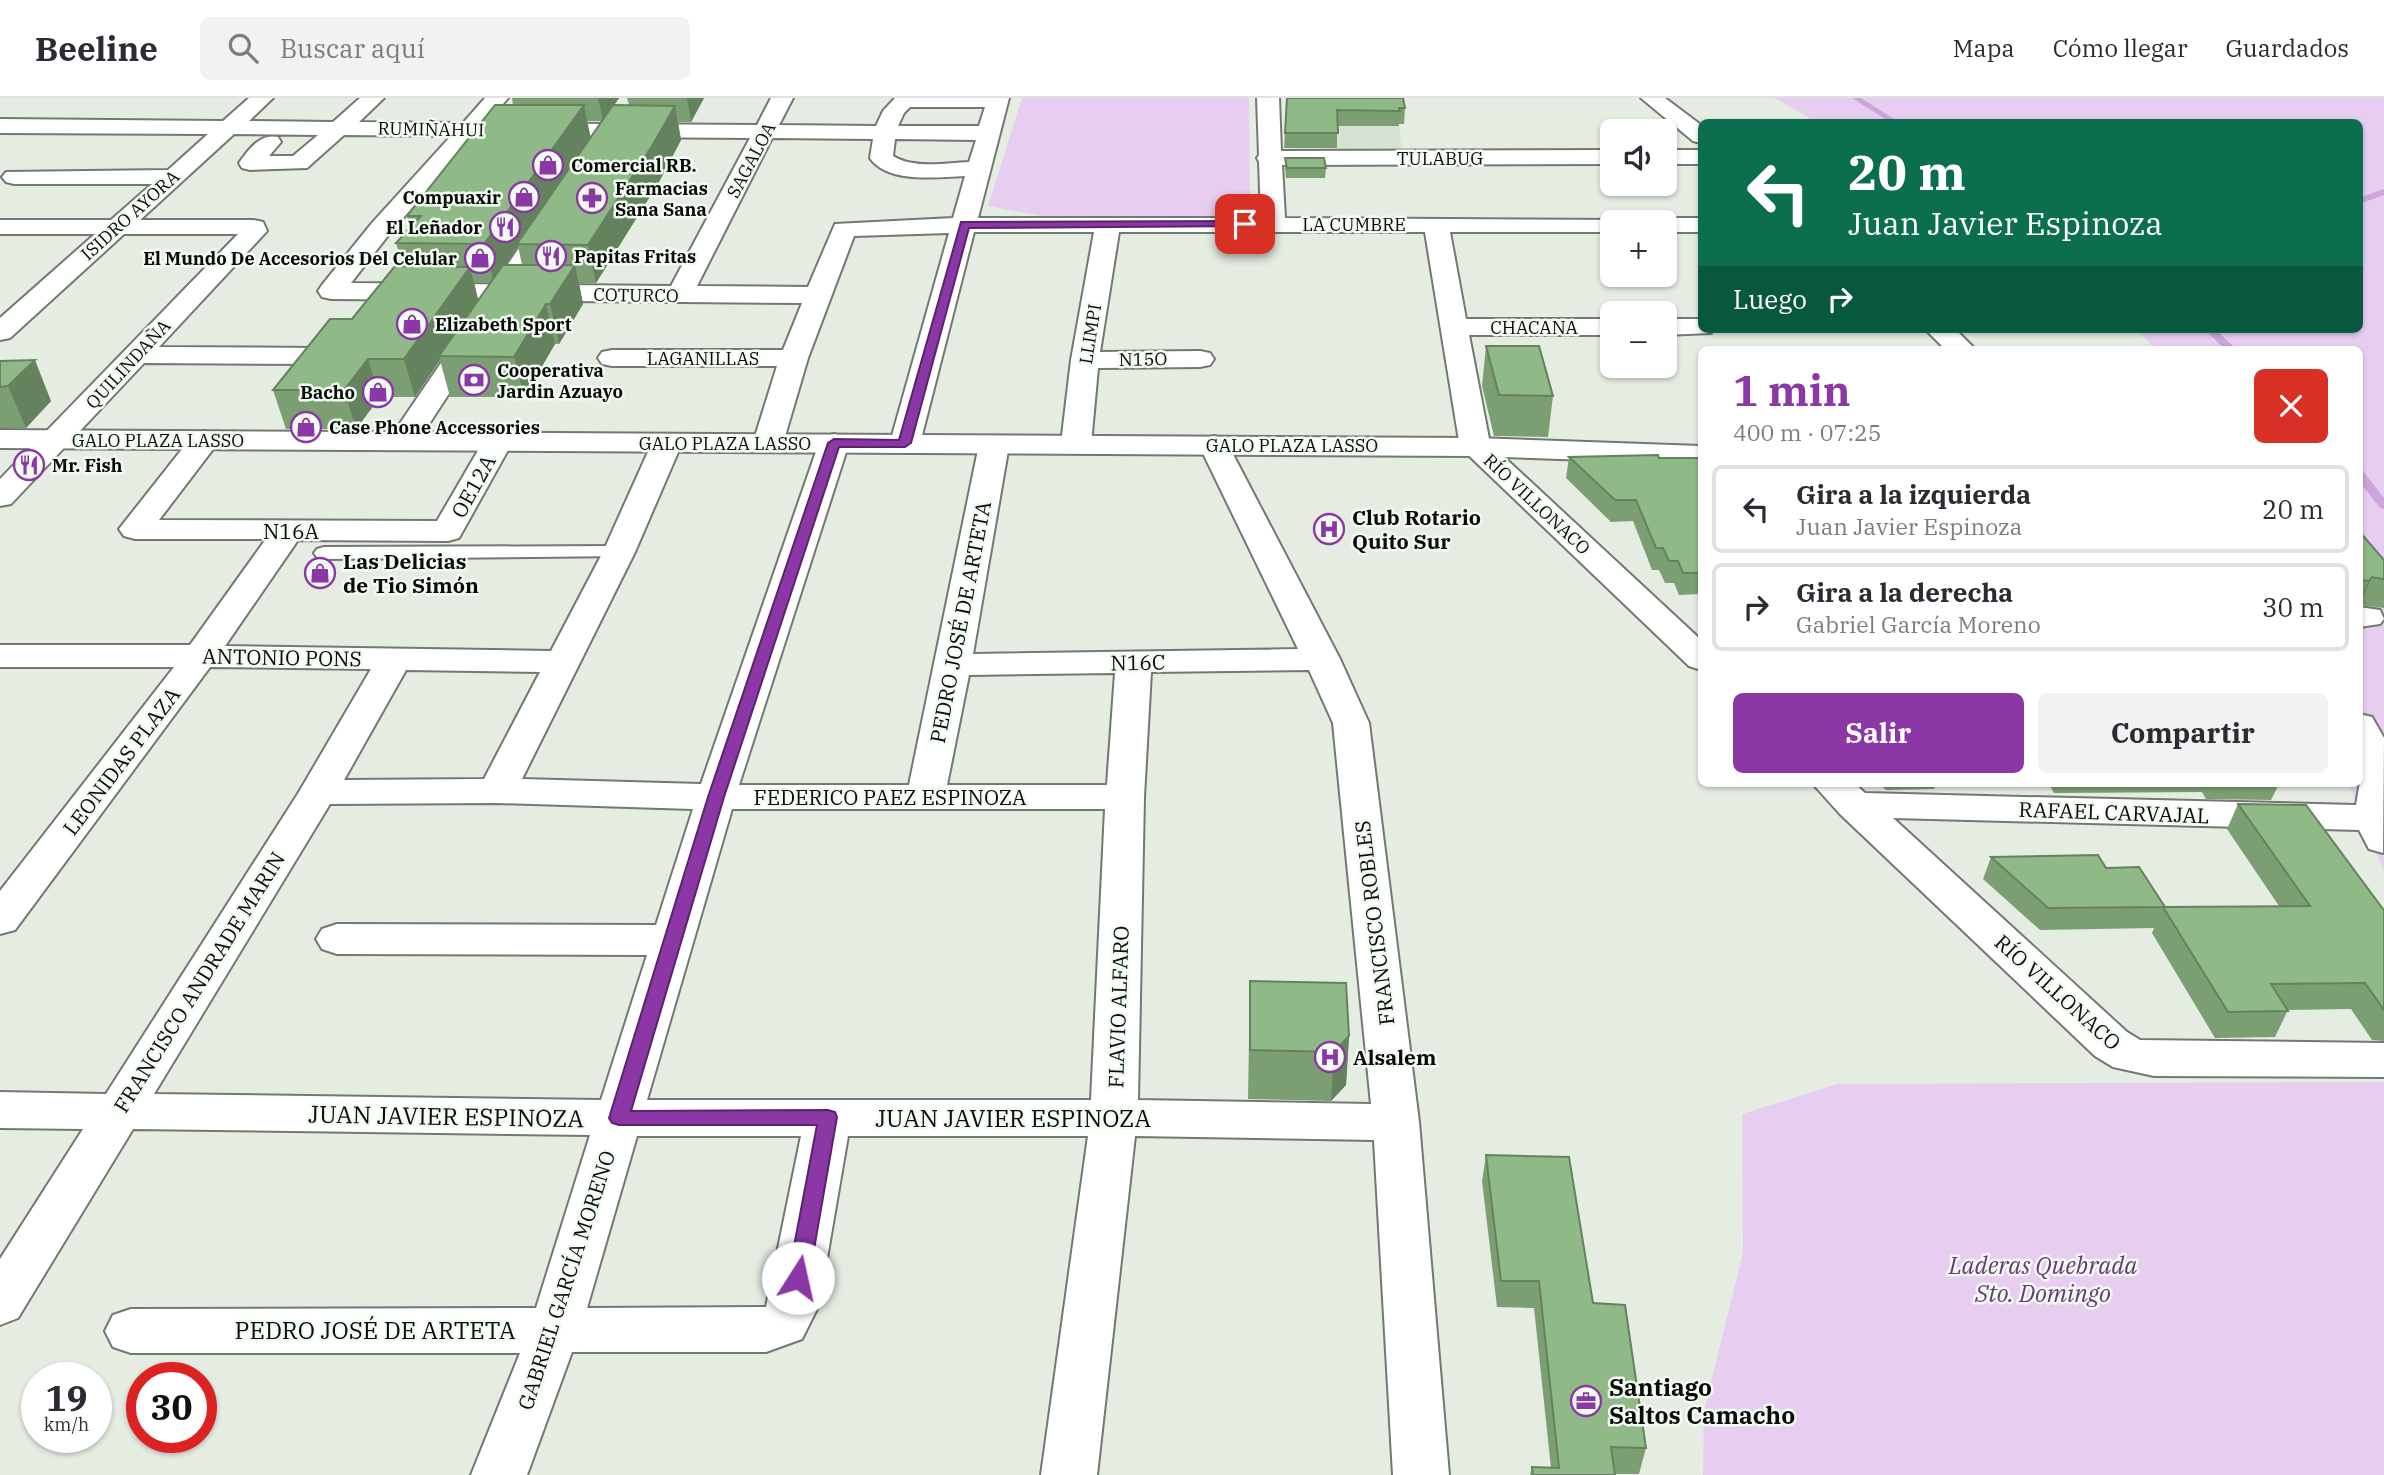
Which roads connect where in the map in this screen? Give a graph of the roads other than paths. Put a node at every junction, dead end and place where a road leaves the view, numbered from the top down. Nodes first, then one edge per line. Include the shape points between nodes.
1 (262, 98) edge
2 (373, 98) edge
3 (497, 98) edge
4 (782, 98) edge
5 (1268, 98) edge
6 (1652, 98) edge
7 (998, 99) edge
8 (625, 108) edge
9 (0, 125) edge
10 (229, 127) junction
11 (341, 128) junction
12 (611, 130) junction
13 (469, 131) junction
14 (767, 132) junction
15 (885, 132) junction
16 (988, 134) junction
17 (1698, 134) edge
18 (270, 142) dead end
19 (596, 151) edge
20 (1698, 157) edge
21 (1268, 158) junction
22 (1600, 158) edge
23 (1677, 158) edge
24 (980, 169) junction
25 (14, 177) dead end
26 (172, 177) junction
27 (567, 195) edge
28 (1108, 224) junction
29 (1273, 224) junction
30 (1436, 224) junction
31 (965, 225) junction
32 (1600, 225) edge
33 (1677, 225) edge
34 (1698, 225) edge
35 (117, 226) junction
36 (0, 227) edge
37 (502, 293) junction
38 (679, 295) junction
39 (816, 295) junction
40 (1456, 327) junction
41 (1600, 327) edge
42 (1677, 327) edge
43 (1698, 327) edge
44 (0, 332) edge
45 (1943, 333) edge
46 (1958, 346) edge
47 (136, 355) junction
48 (319, 356) edge
49 (612, 358) dead end
50 (794, 358) junction
51 (1200, 359) dead end
52 (1085, 360) junction
53 (0, 439) edge
54 (58, 439) junction
55 (205, 440) junction
56 (402, 441) junction
57 (498, 442) junction
58 (667, 443) junction
59 (768, 443) junction
60 (834, 443) junction
61 (905, 443) junction
62 (1076, 444) junction
63 (994, 445) junction
64 (1214, 445) junction
65 (1475, 447) junction
66 (1698, 455) edge
67 (0, 497) edge
68 (288, 531) junction
69 (448, 531) joint
70 (619, 551) junction
71 (324, 553) dead end
72 (1657, 617) junction
73 (1698, 617) edge
74 (200, 656) junction
75 (1698, 656) edge
76 (395, 658) junction
77 (1322, 660) junction
78 (563, 662) junction
79 (1133, 662) junction
80 (7, 664) edge
81 (954, 665) junction
82 (2363, 733) edge
83 (497, 791) junction
84 (318, 792) junction
85 (1843, 794) edge
86 (716, 797) junction
87 (1125, 797) junction
88 (925, 798) junction
89 (2379, 830) edge
90 (0, 920) edge
91 (337, 939) dead end
92 (674, 940) junction
93 (2384, 1060) edge
94 (0, 1110) edge
95 (118, 1112) junction
96 (828, 1117) junction
97 (619, 1118) junction
98 (1114, 1118) junction
99 (1396, 1122) junction
100 (0, 1303) edge
101 (555, 1329) junction
102 (131, 1331) dead end
103 (499, 1475) edge
104 (1069, 1475) edge
105 (1422, 1475) edge

1 - 10 street, ISIDRO AYORA
2 - 11 street
3 - 13 street
4 - 14 street, SAGALOA
5 - 21 street
6 - 17 street
7 - 15 street via 918,99 897,104
7 - 16 street
8 - 12 street
9 - 10 street, RUMIÑAHUI
10 - 11 street, RUMIÑAHUI
10 - 26 street, ISIDRO AYORA
11 - 13 street, RUMIÑAHUI
11 - 18 street via 299,163 250,163
12 - 13 street, RUMIÑAHUI
12 - 14 street, RUMIÑAHUI
12 - 19 street
13 - 37 street, COTURCO via 331,291
14 - 15 street, RUMIÑAHUI
14 - 38 street, SAGALOA
15 - 16 street, RUMIÑAHUI
15 - 24 street via 881,158 887,164 904,169
16 - 24 street
20 - 23 street
21 - 22 street, TULABUG
21 - 29 street
24 - 31 street
25 - 26 street
26 - 35 street, ISIDRO AYORA
27 - 37 street
28 - 29 street, LA CUMBRE
28 - 31 street, LA CUMBRE
28 - 52 street, LLIMPI
29 - 30 street, LA CUMBRE
30 - 32 street, LA CUMBRE
30 - 40 street, RÍO VILLONACO
31 - 39 street, LA CUMBRE via 844,229
31 - 61 street
33 - 34 street
35 - 36 street
35 - 44 street, ISIDRO AYORA
35 - 47 street, QUILINDAÑA via 254,227 255,231
37 - 38 street, COTURCO
37 - 56 street
38 - 39 street, COTURCO
39 - 50 street
40 - 41 street, CHACANA
40 - 65 street, RÍO VILLONACO
42 - 43 street
45 - 46 street
47 - 48 street
47 - 54 street, QUILINDAÑA
49 - 50 street, LAGANILLAS
50 - 59 street
51 - 52 street, N15O
52 - 62 street, LLIMPI
53 - 54 street, GALO PLAZA LASSO
54 - 55 street, GALO PLAZA LASSO
54 - 67 street, QUILINDAÑA
55 - 56 street, GALO PLAZA LASSO
55 - 68 street, N16A via 135,528
56 - 57 street, GALO PLAZA LASSO
57 - 58 street, GALO PLAZA LASSO
57 - 69 street, OE12A
58 - 59 street, GALO PLAZA LASSO
58 - 70 street
59 - 60 street, GALO PLAZA LASSO
60 - 61 street, GALO PLAZA LASSO
60 - 86 street, GABRIEL GARCÍA MORENO
61 - 63 street, GALO PLAZA LASSO
62 - 63 street, GALO PLAZA LASSO
62 - 64 street, GALO PLAZA LASSO
63 - 81 street, PEDRO JOSÉ DE ARTETA
64 - 65 street, GALO PLAZA LASSO
64 - 77 street, FRANCISCO ROBLES
65 - 66 street, GALO PLAZA LASSO
65 - 72 street, RÍO VILLONACO
68 - 69 street, N16A
68 - 74 street, LEONIDAS PLAZA
70 - 71 lane
70 - 78 street
72 - 73 street
72 - 75 street, RÍO VILLONACO
74 - 76 street, ANTONIO PONS
74 - 80 street, ANTONIO PONS
74 - 90 street, LEONIDAS PLAZA
76 - 78 street, ANTONIO PONS
76 - 84 street, FRANCISCO ANDRADE MARIN
77 - 79 street, N16C
77 - 99 street, FRANCISCO ROBLES via 1351,723
78 - 83 street
79 - 81 street, N16C
79 - 87 street, FLAVIO ALFARO
81 - 88 street, PEDRO JOSÉ DE ARTETA
82 - 89 street via 2381,770
83 - 84 street, FEDERICO PAEZ ESPINOZA
83 - 86 street, FEDERICO PAEZ ESPINOZA
84 - 95 street, FRANCISCO ANDRADE MARIN
85 - 89 street, RAFAEL CARVAJAL
85 - 93 street, RÍO VILLONACO via 2110,1044 2129,1055 2154,1059
86 - 88 street, FEDERICO PAEZ ESPINOZA
86 - 92 street, GABRIEL GARCÍA MORENO
87 - 88 street, FEDERICO PAEZ ESPINOZA
87 - 98 street, FLAVIO ALFARO
91 - 92 street
92 - 97 street, GABRIEL GARCÍA MORENO
94 - 95 street, JUAN JAVIER ESPINOZA
95 - 97 street, JUAN JAVIER ESPINOZA
95 - 100 street, FRANCISCO ANDRADE MARIN
96 - 97 street, JUAN JAVIER ESPINOZA
96 - 98 street, JUAN JAVIER ESPINOZA
96 - 101 street, PEDRO JOSÉ DE ARTETA via 793,1305 784,1323 766,1330
97 - 101 street, GABRIEL GARCÍA MORENO
98 - 99 street, JUAN JAVIER ESPINOZA
98 - 104 street, FLAVIO ALFARO
99 - 105 street, FRANCISCO ROBLES
101 - 102 street, PEDRO JOSÉ DE ARTETA
101 - 103 street, GABRIEL GARCÍA MORENO

